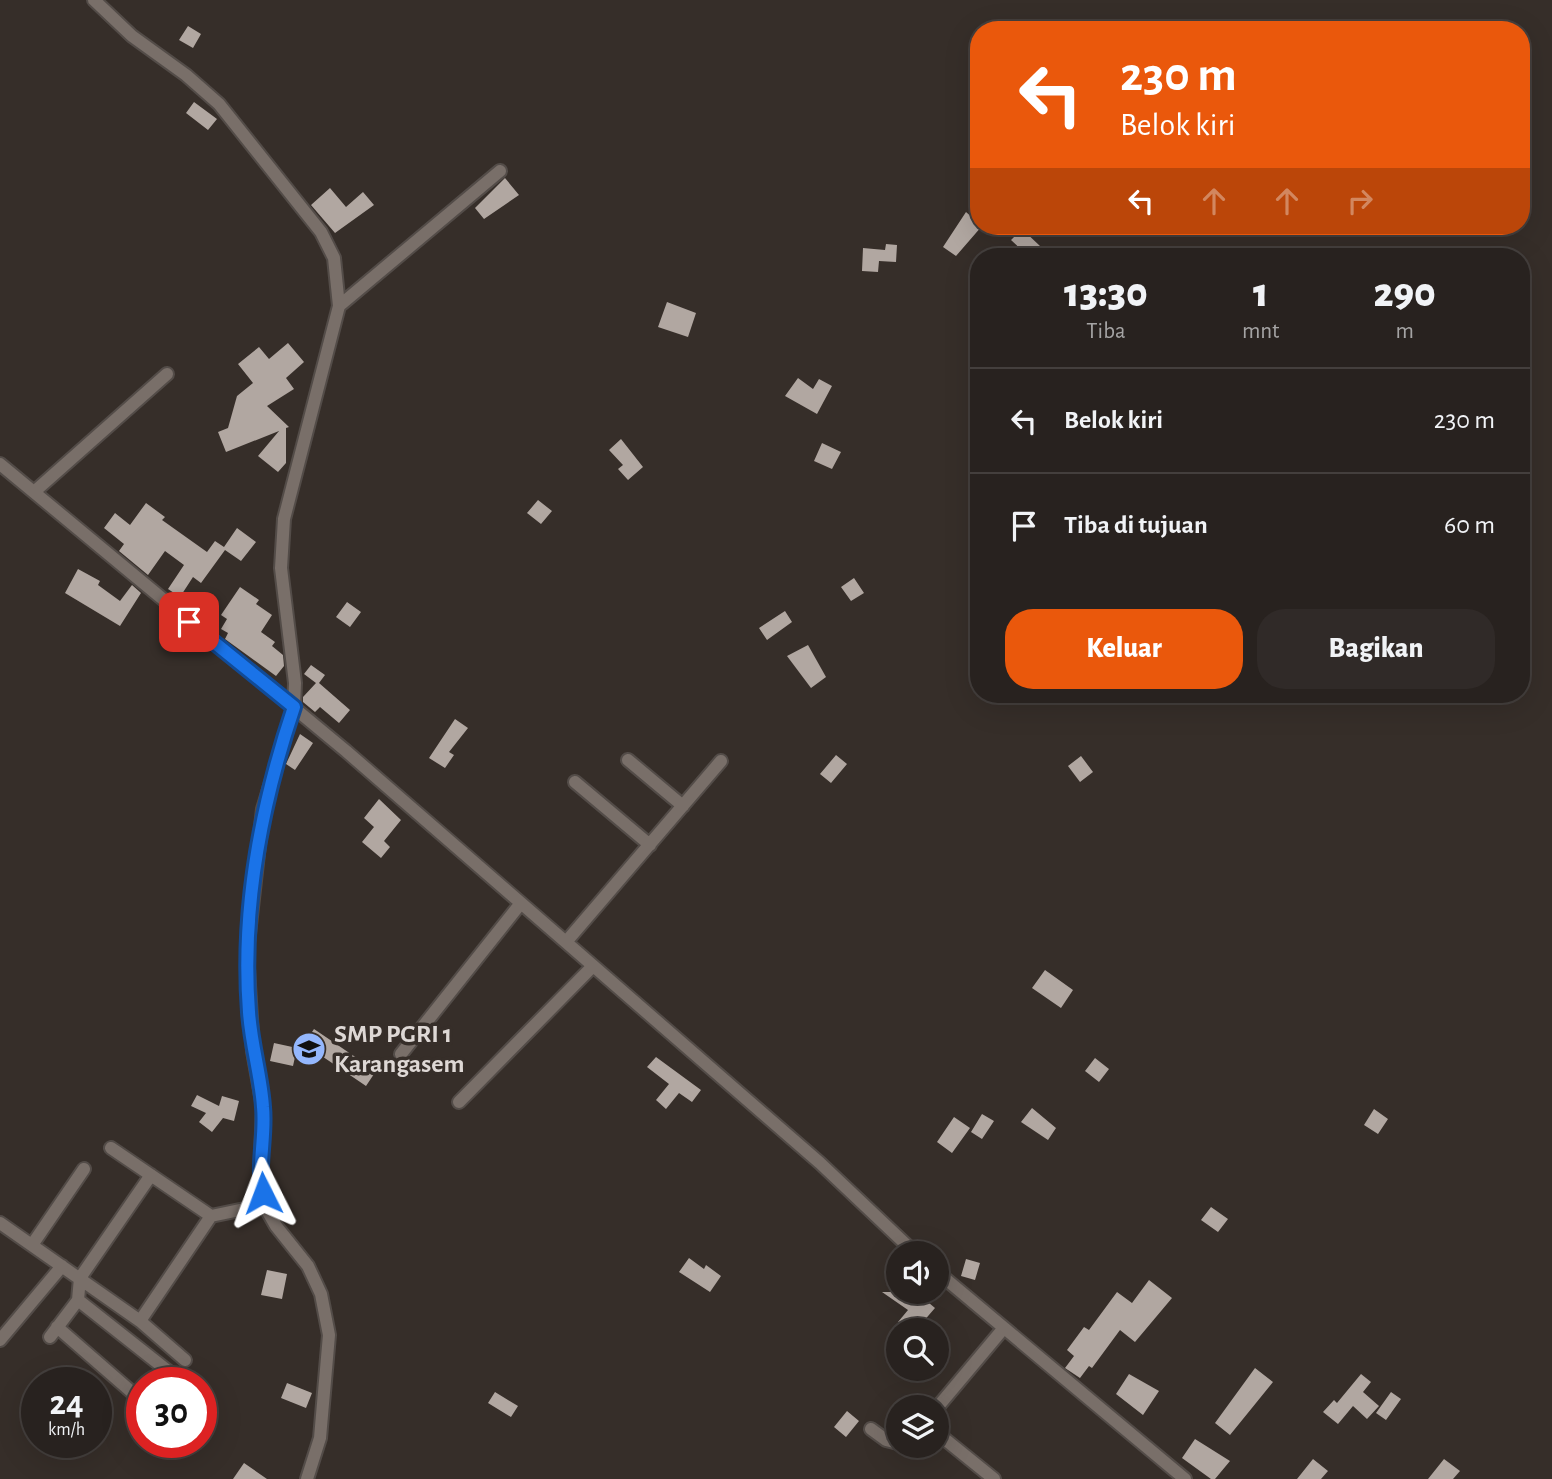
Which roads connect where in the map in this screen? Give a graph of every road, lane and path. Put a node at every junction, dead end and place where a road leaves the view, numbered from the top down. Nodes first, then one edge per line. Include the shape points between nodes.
1 (94, 0) edge
2 (500, 171) dead end
3 (339, 306) junction
4 (167, 374) dead end
5 (0, 464) edge
6 (34, 492) junction
7 (294, 707) junction
8 (628, 760) dead end
9 (721, 761) dead end
10 (575, 782) dead end
11 (683, 806) junction
12 (650, 845) junction
13 (521, 903) junction
14 (566, 943) junction
15 (593, 966) junction
16 (401, 1054) dead end
17 (459, 1102) dead end
18 (111, 1148) dead end
19 (84, 1169) dead end
20 (151, 1175) junction
21 (264, 1205) junction
22 (211, 1216) junction
23 (5, 1227) edge
24 (902, 1241) edge
25 (0, 1242) edge
26 (32, 1245) junction
27 (62, 1266) junction
28 (80, 1278) junction
29 (949, 1282) edge
30 (78, 1300) junction
31 (140, 1321) junction
32 (1003, 1329) junction
33 (0, 1340) edge
34 (185, 1360) dead end
35 (162, 1367) edge
36 (126, 1388) edge
37 (948, 1395) edge
38 (871, 1429) dead end
39 (886, 1440) edge
40 (949, 1443) edge
41 (307, 1479) edge
42 (994, 1479) edge
43 (1185, 1479) edge

1 - 3 street via 132,37 219,104 244,135 321,232 334,258
2 - 3 street
3 - 7 street via 284,519 281,568
4 - 6 street
5 - 6 street
6 - 7 street
7 - 13 street
7 - 21 street via 264,809 247,952 253,1051 263,1107 260,1178
8 - 11 street
9 - 11 street
10 - 12 street
11 - 12 street
12 - 14 street
13 - 14 street
13 - 16 street
14 - 15 street
15 - 17 street
15 - 24 street via 820,1163
18 - 20 street
19 - 26 street
20 - 22 street
20 - 28 street
21 - 22 street
21 - 41 street via 308,1265 321,1294 329,1335 320,1438
22 - 31 street
23 - 25 street
23 - 26 street
26 - 27 street
27 - 28 street
27 - 33 street
28 - 30 street
28 - 31 street
29 - 32 street
30 - 35 street
30 - 36 street via 54,1332
31 - 34 street
32 - 37 street
32 - 43 street
38 - 39 street
40 - 42 street

